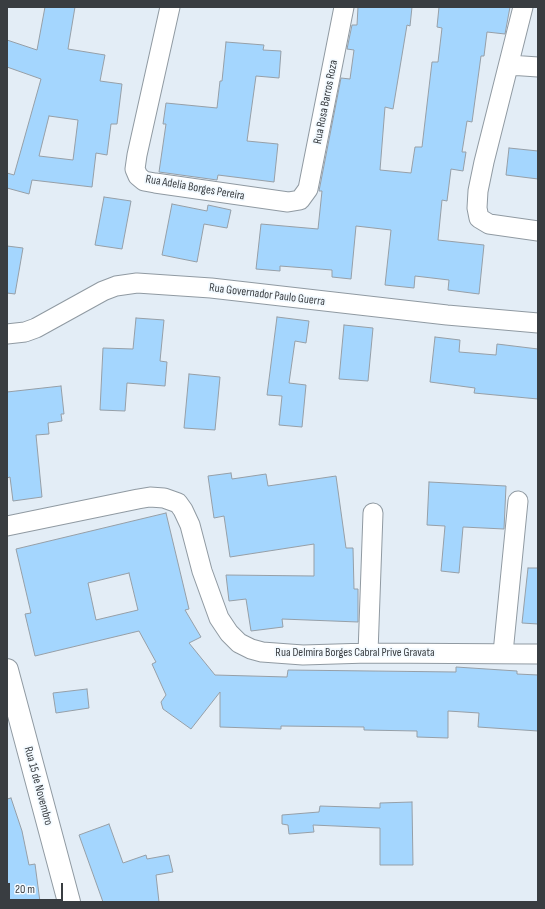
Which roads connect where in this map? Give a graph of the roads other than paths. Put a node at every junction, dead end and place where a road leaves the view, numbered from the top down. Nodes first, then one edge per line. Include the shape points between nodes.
1 (170, 7) edge
2 (344, 7) edge
3 (523, 7) edge
4 (509, 65) junction
5 (538, 67) edge
6 (305, 196) joint
7 (538, 231) edge
8 (538, 323) edge
9 (7, 334) edge
10 (518, 501) dead end
11 (374, 512) dead end
12 (7, 526) edge
13 (368, 653) junction
14 (503, 653) junction
15 (538, 654) edge
16 (7, 670) edge
17 (69, 902) edge

1 - 6 street, Rua Adelia Borges Pereira via 135,169 138,176 155,183 288,202 300,200
2 - 6 street, Rua Rosa Barros Roza via 311,177
3 - 4 street
4 - 5 street
4 - 7 street via 484,162 478,191 478,214 481,220 489,224
8 - 9 street, Rua Governador Paulo Guerra via 137,283 102,291 36,328
10 - 14 street
11 - 13 street
12 - 13 street, Rua Delmira Borges Cabral Prive Gravata via 150,497 171,500 178,503 190,525 202,571 219,618 239,643 262,652 280,654
13 - 14 street, Rua Delmira Borges Cabral Prive Gravata
14 - 15 street, Rua Delmira Borges Cabral Prive Gravata
16 - 17 main road, Rua 15 de Novembro

